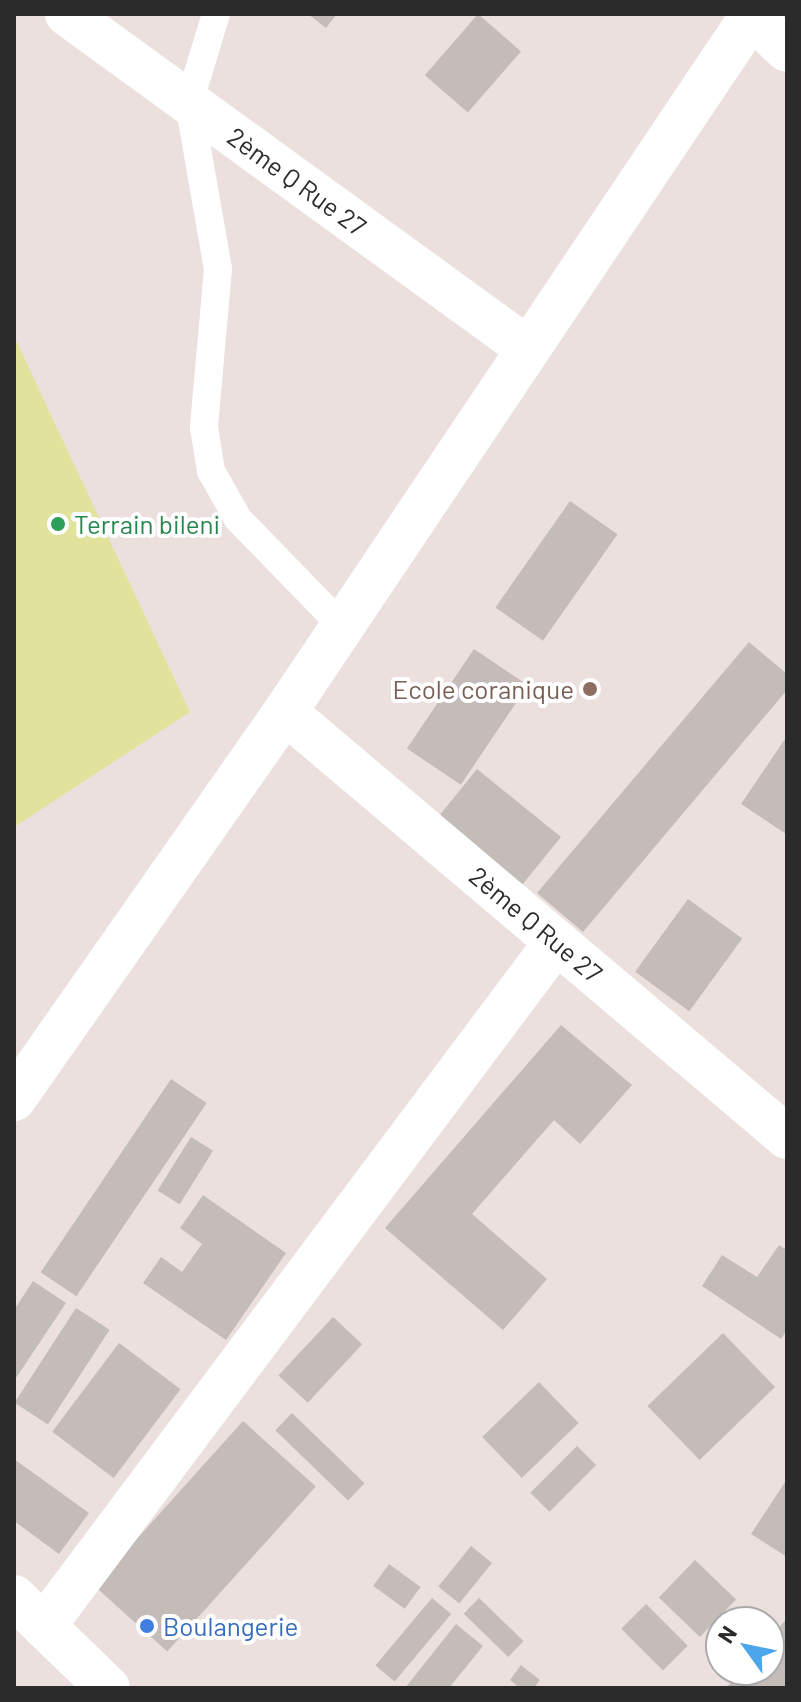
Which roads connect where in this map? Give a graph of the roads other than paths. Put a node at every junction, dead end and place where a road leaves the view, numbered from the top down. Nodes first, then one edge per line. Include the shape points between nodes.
1 (67, 14) edge
2 (216, 14) edge
3 (751, 15) edge
4 (787, 50) edge
5 (189, 103) junction
6 (527, 348) junction
7 (342, 626) junction
8 (285, 712) junction
9 (556, 942) junction
10 (14, 1099) edge
11 (787, 1137) edge
12 (29, 1612) edge
13 (108, 1688) edge

1 - 5 street, 2ème Q Rue 27
2 - 5 lane
3 - 4 street
3 - 6 street
5 - 6 street, 2ème Q Rue 27
5 - 7 lane via 218,269 204,427 211,471 238,519
6 - 7 street
7 - 8 street
8 - 9 street, 2ème Q Rue 27
8 - 10 street
9 - 11 street, 2ème Q Rue 27
9 - 12 street
12 - 13 street

